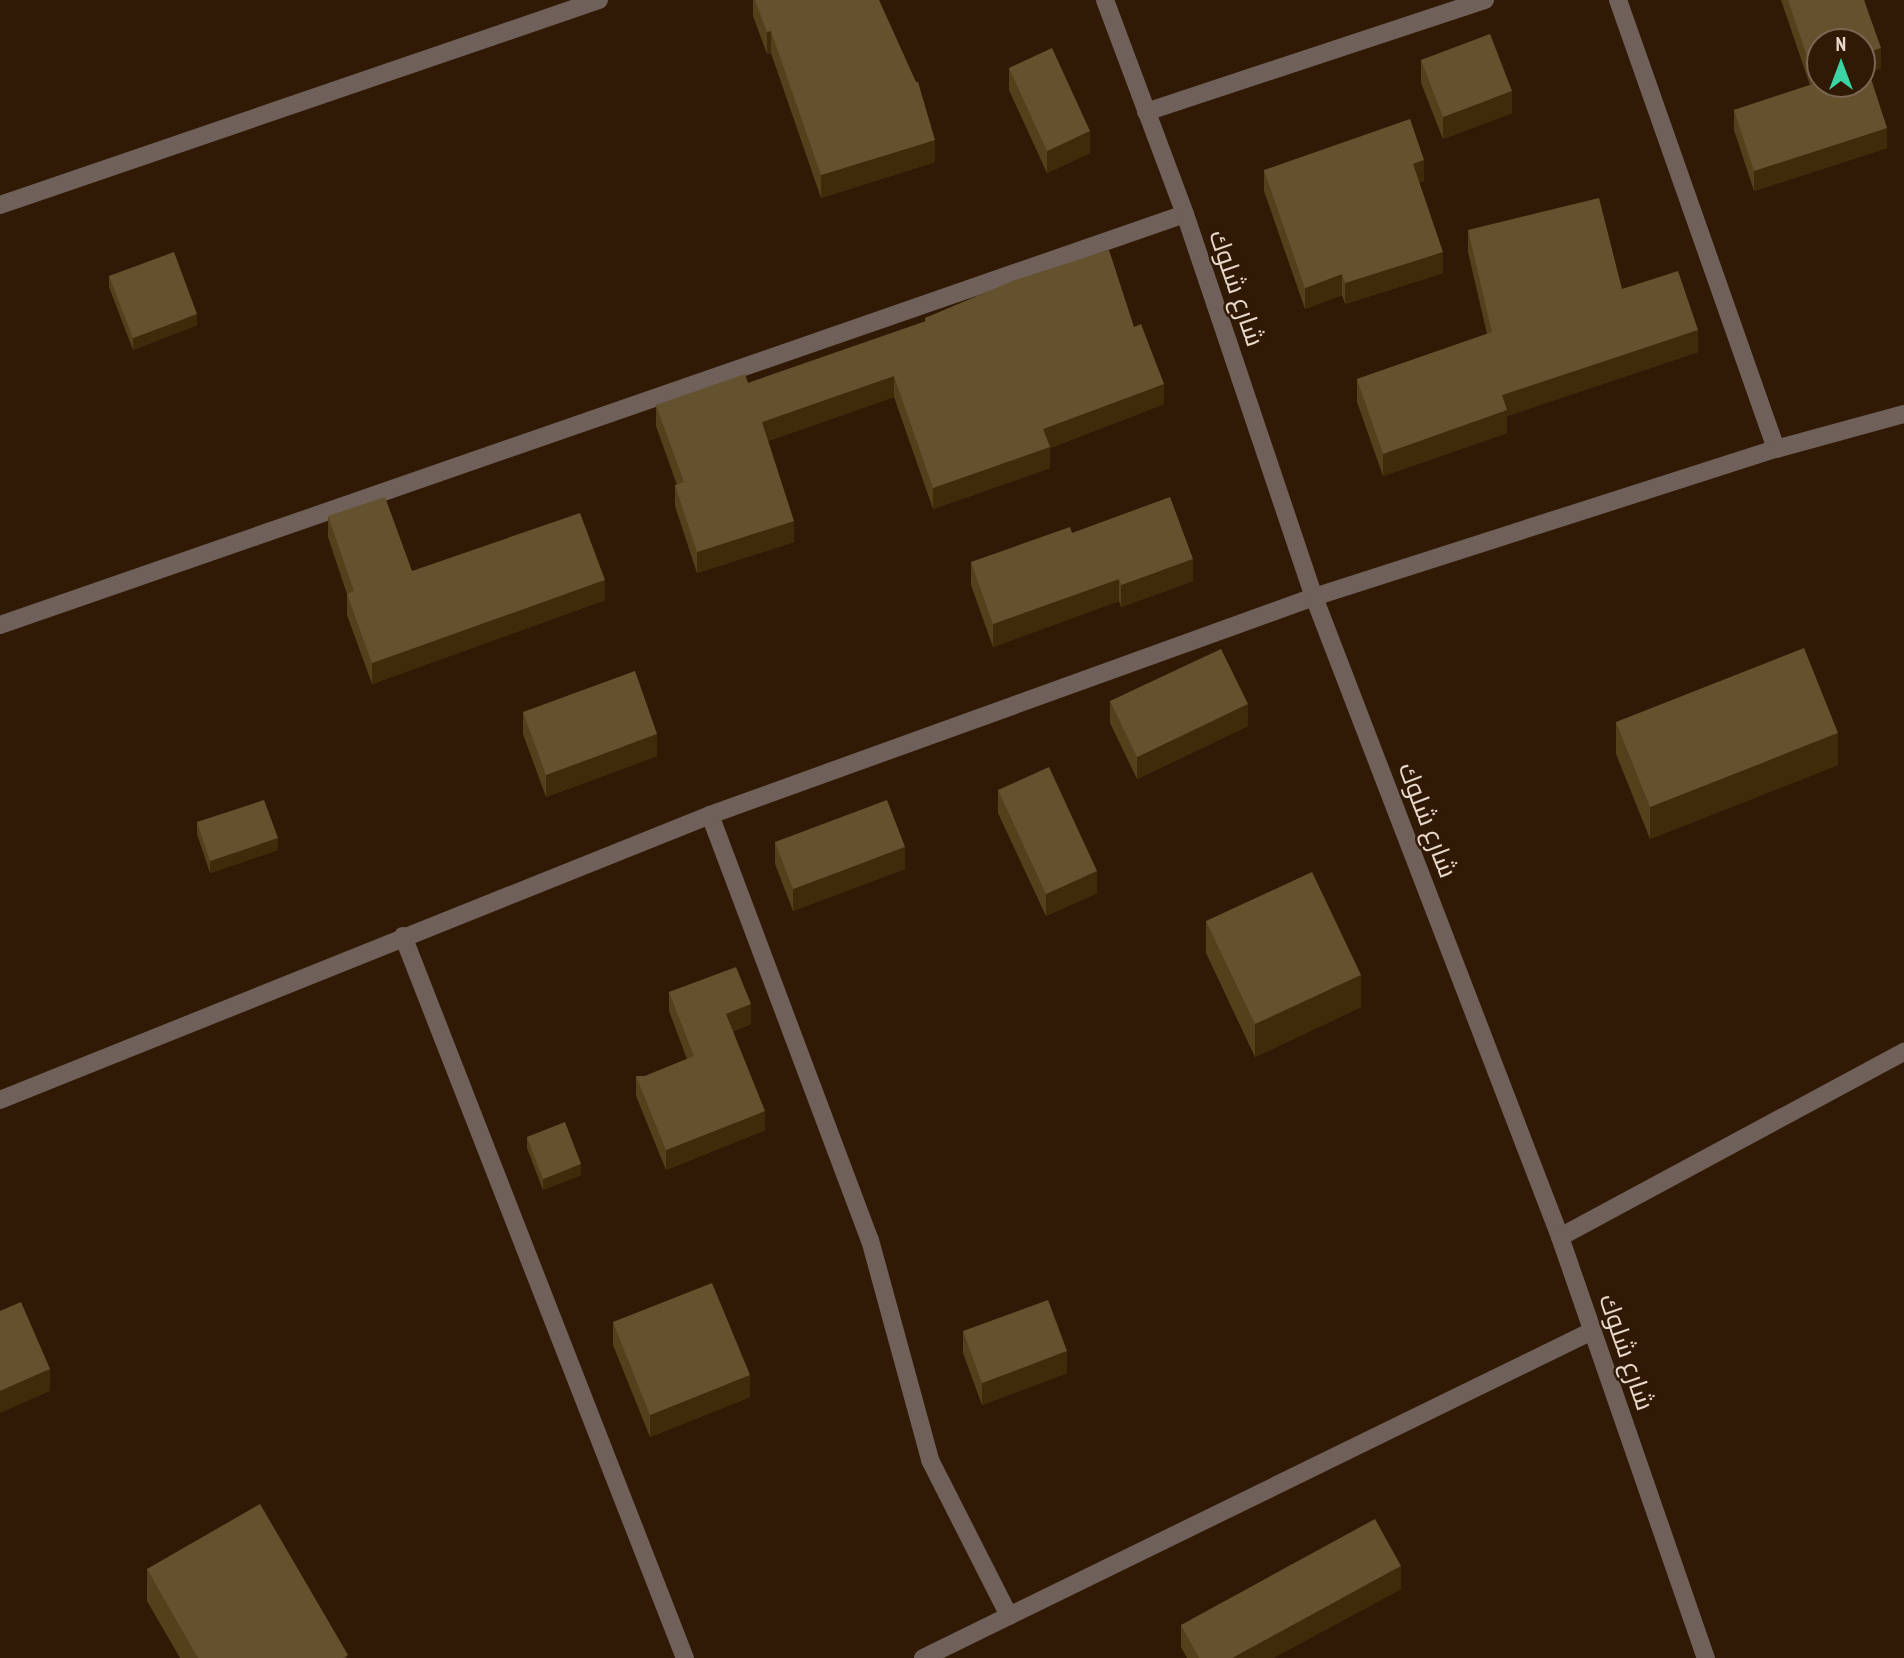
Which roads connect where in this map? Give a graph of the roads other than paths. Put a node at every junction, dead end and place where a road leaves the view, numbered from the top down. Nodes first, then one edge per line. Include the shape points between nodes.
1 (599, 0) edge
2 (1105, 0) edge
3 (1485, 0) edge
4 (1618, 0) edge
5 (1146, 112) junction
6 (0, 205) edge
7 (1185, 214) junction
8 (1904, 414) edge
9 (1776, 449) junction
10 (1314, 597) junction
11 (0, 625) edge
12 (710, 815) junction
13 (403, 936) junction
14 (1904, 1052) edge
15 (0, 1100) edge
16 (1560, 1237) junction
17 (1592, 1331) junction
18 (1009, 1616) junction
19 (685, 1658) edge
20 (923, 1658) edge
21 (1706, 1658) edge

1 - 6 street
2 - 5 street, شارع شلوك
3 - 5 street
4 - 9 street
5 - 7 street, شارع شلوك
7 - 10 street, شارع شلوك
7 - 11 street
8 - 9 street
9 - 10 street
10 - 12 street
10 - 16 street, شارع شلوك
12 - 13 street
12 - 18 street via 870,1240 930,1460
13 - 15 street
13 - 19 street
14 - 16 street
16 - 17 street, شارع شلوك
17 - 18 street
17 - 21 street, شارع شلوك
18 - 20 street

